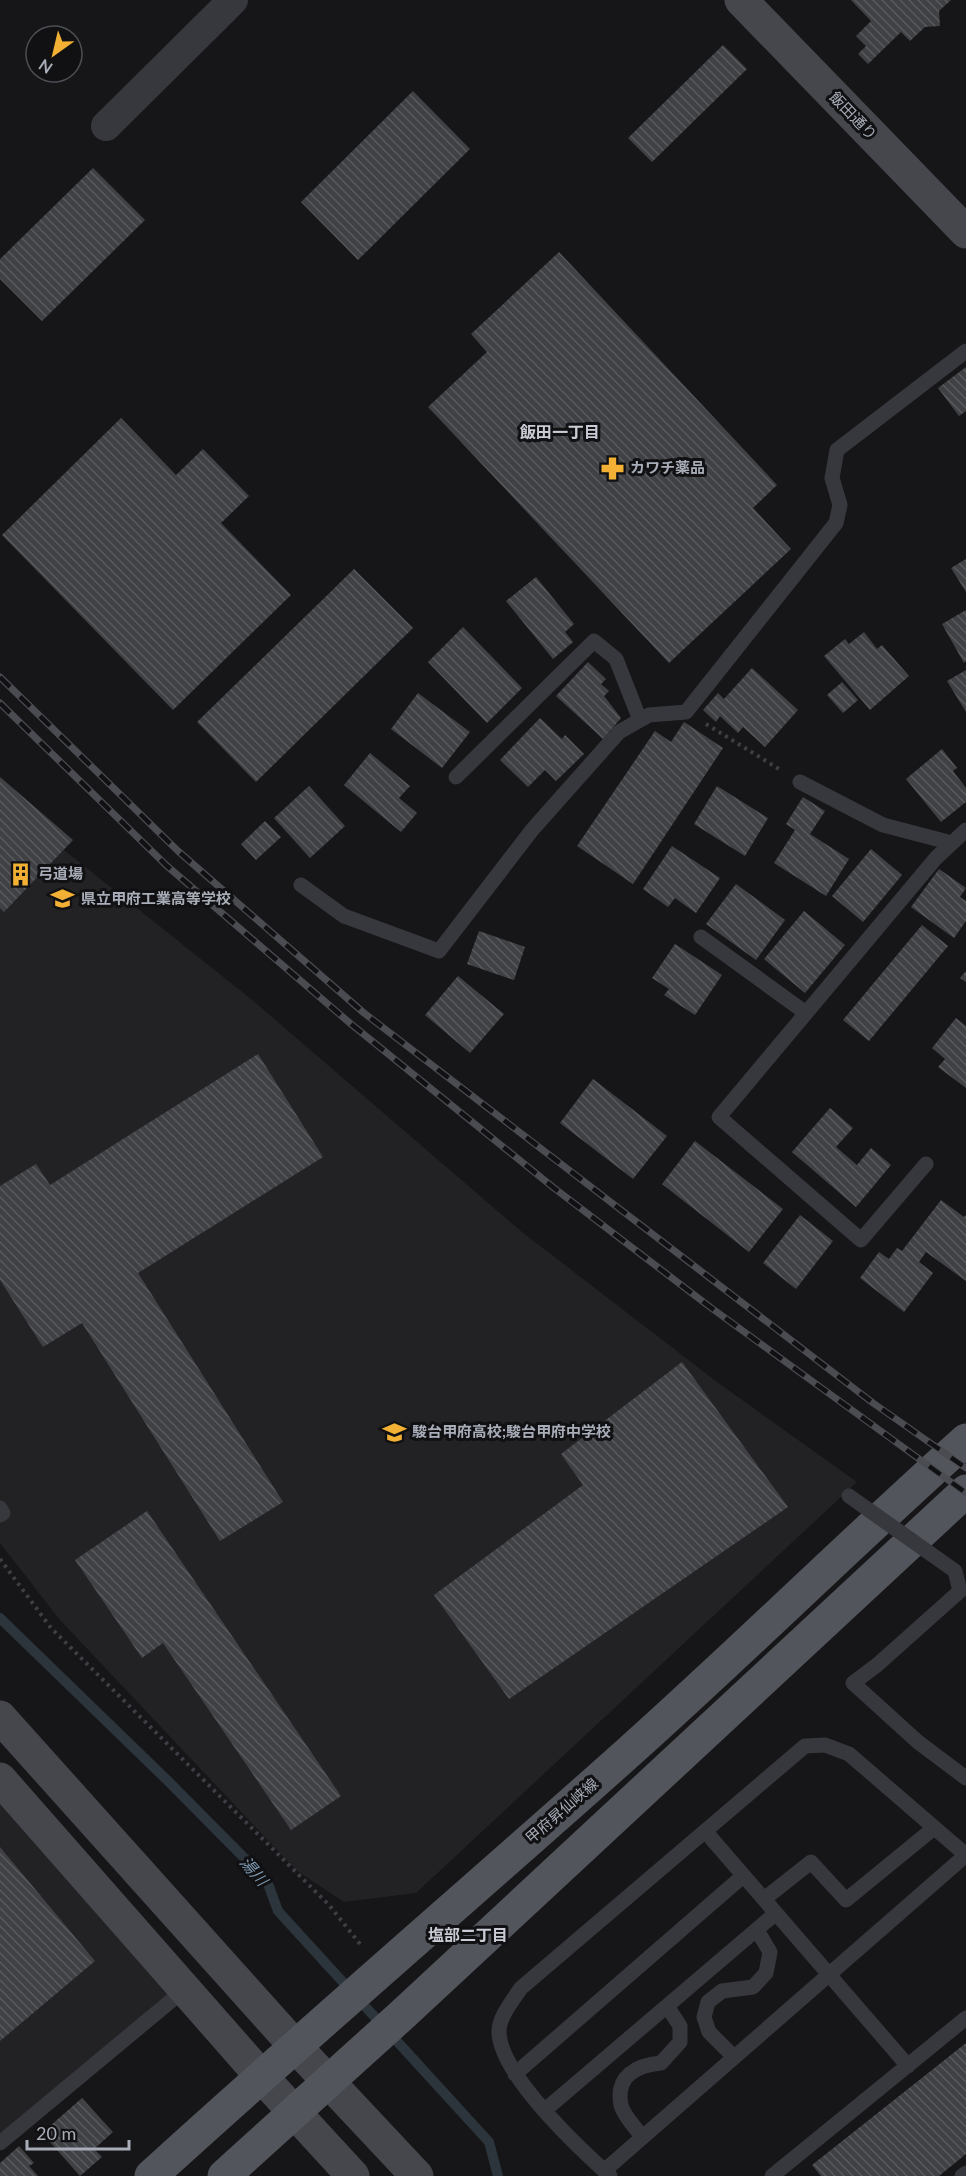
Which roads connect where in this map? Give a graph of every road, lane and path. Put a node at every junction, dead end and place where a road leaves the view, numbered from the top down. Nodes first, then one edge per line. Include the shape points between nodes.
1 (233, 0) edge
2 (741, 0) edge
3 (106, 126) dead end
4 (966, 232) edge
5 (966, 351) edge
6 (686, 712) junction
7 (640, 720) junction
8 (456, 777) dead end
9 (800, 782) joint
10 (966, 830) edge
11 (952, 843) junction
12 (301, 885) dead end
13 (701, 937) dead end
14 (806, 1013) junction
15 (926, 1164) dead end
16 (966, 1440) edge
17 (966, 1491) edge
18 (849, 1496) dead end
19 (0, 1508) edge
20 (0, 1515) edge
21 (0, 1559) edge
22 (0, 1717) edge
23 (966, 1778) edge
24 (0, 1779) edge
25 (934, 1828) junction
26 (705, 1831) junction
27 (966, 1855) edge
28 (743, 1876) junction
29 (764, 1899) junction
30 (776, 1913) junction
31 (757, 1929) junction
32 (376, 1974) junction
33 (829, 1974) junction
34 (184, 1990) junction
35 (667, 2006) junction
36 (966, 2018) edge
37 (295, 2046) junction
38 (734, 2057) junction
39 (908, 2066) junction
40 (515, 2074) junction
41 (261, 2076) junction
42 (329, 2080) junction
43 (545, 2110) junction
44 (294, 2113) junction
45 (642, 2137) junction
46 (0, 2143) edge
47 (607, 2173) edge
48 (966, 2173) edge
49 (151, 2176) edge
50 (224, 2176) edge
51 (353, 2176) edge
52 (417, 2176) edge
53 (772, 2176) edge
54 (962, 2176) edge

1 - 3 street
2 - 4 street, 飯田通り
5 - 6 lane via 837,450 832,478 840,505 836,524
6 - 7 lane via 649,715
6 - 9 path
7 - 8 lane via 616,659 594,641
7 - 12 lane via 619,732 532,830 439,951 344,916
9 - 11 lane via 883,825
10 - 11 lane
11 - 14 lane
13 - 14 lane
14 - 15 lane via 719,1117 861,1240
16 - 32 main road, 甲府昇仙峡線 via 632,1749
17 - 42 main road
18 - 23 lane, bridge via 956,1571 960,1591 853,1683 918,1742
19 - 20 lane
21 - 32 path via 51,1628 329,1905
22 - 37 street
24 - 34 street
25 - 26 lane via 849,1754 825,1744 805,1746
25 - 27 lane
25 - 29 lane via 846,1900 811,1862
26 - 28 lane
26 - 40 lane via 521,1988 507,2008 498,2032
27 - 33 lane
28 - 29 lane
28 - 40 lane
29 - 30 lane
30 - 31 lane
30 - 33 lane
31 - 35 lane
31 - 38 lane via 770,1952 766,1973 753,1987 722,1991 708,2002 704,2017 709,2032
32 - 37 main road, 甲府昇仙峡線
33 - 38 lane
33 - 39 lane
34 - 41 street
34 - 46 lane
35 - 43 lane
35 - 45 lane via 680,2026 680,2042 661,2063 632,2070 622,2087 621,2106
36 - 39 lane
37 - 41 main road, 甲府昇仙峡線
37 - 42 street
38 - 45 lane
39 - 53 lane
40 - 43 lane
41 - 44 street
41 - 49 main road, 甲府昇仙峡線
42 - 44 main road
42 - 52 street
43 - 47 lane
44 - 50 main road
44 - 51 street
45 - 47 lane
48 - 54 lane

